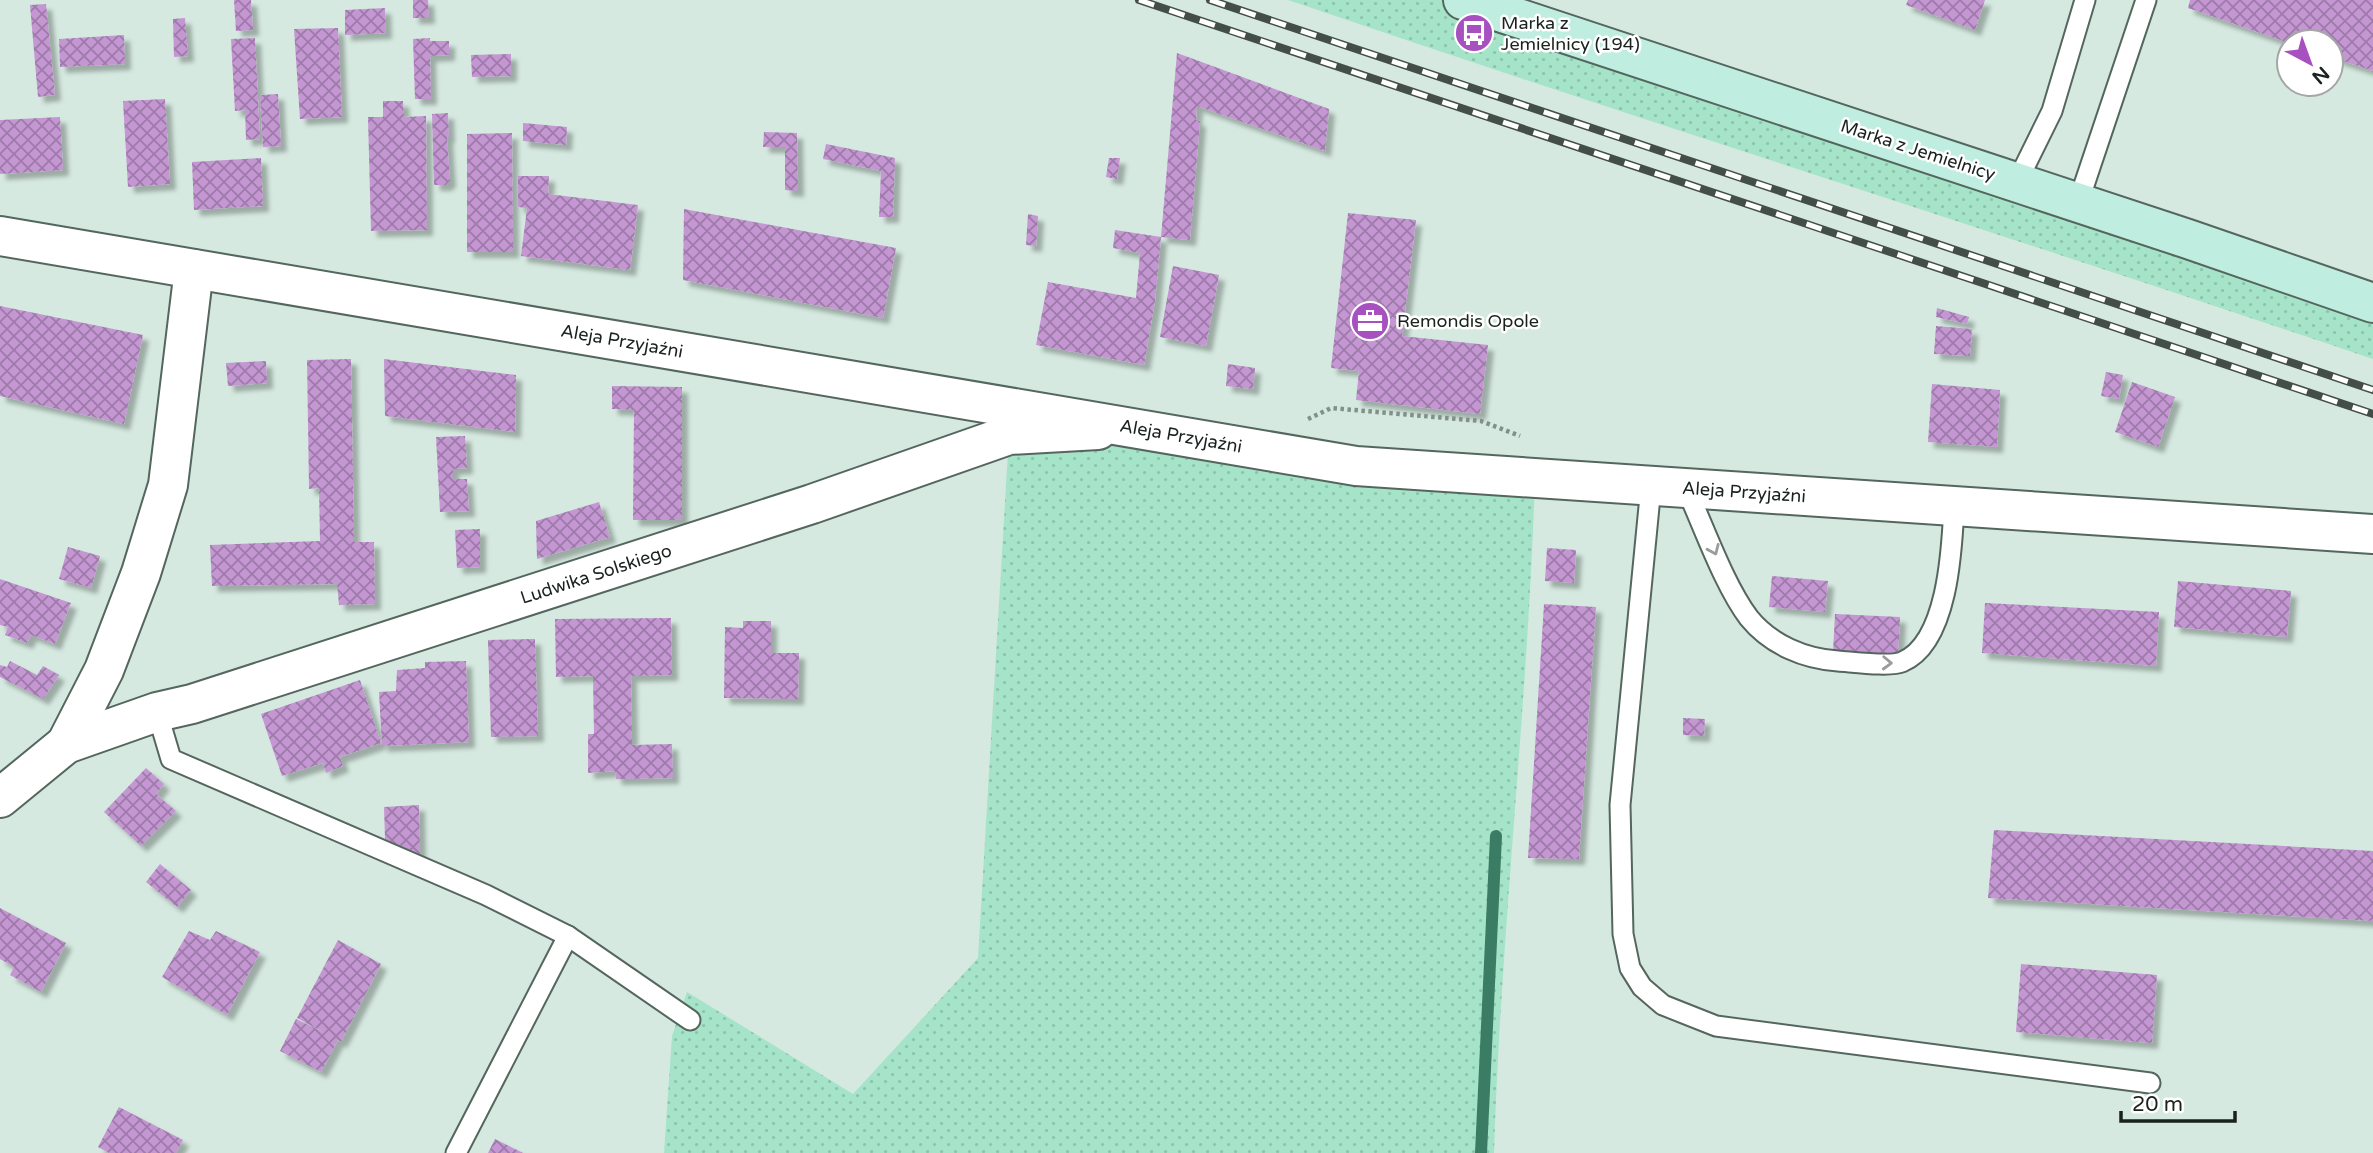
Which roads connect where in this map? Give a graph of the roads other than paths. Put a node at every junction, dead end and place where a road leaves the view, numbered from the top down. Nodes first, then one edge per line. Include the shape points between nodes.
1 (1463, 0) edge
2 (2085, 0) edge
3 (2146, 0) edge
4 (2017, 183) junction
5 (2078, 203) junction
6 (0, 236) edge
7 (194, 269) junction
8 (2373, 303) edge
9 (1131, 427) junction
10 (1668, 487) junction
11 (1954, 506) junction
12 (2373, 534) edge
13 (158, 712) junction
14 (66, 744) junction
15 (0, 798) edge
16 (568, 936) junction
17 (690, 1020) dead end
18 (2150, 1083) dead end
19 (456, 1153) edge

1 - 4 main road, Marka z Jemielnicy
2 - 4 lane via 2052,111
3 - 5 lane
4 - 5 main road, Marka z Jemielnicy
5 - 8 main road, Marka z Jemielnicy
6 - 7 street, Aleja Przyjaźni
7 - 9 street, Aleja Przyjaźni
7 - 14 street, Ludwika Solskiego via 168,485 104,670
9 - 10 street, Aleja Przyjaźni via 1356,466
9 - 13 street, Ludwika Solskiego via 1009,435 799,509
10 - 11 street, Aleja Przyjaźni
10 -> 11 lane via 1750,618 1777,643 1796,653 1835,661 1900,664 1922,648 1939,612 1952,553
10 - 18 lane via 1620,805 1623,933 1630,968 1642,987 1663,1005 1716,1026
11 - 12 street, Aleja Przyjaźni
13 - 14 street, Ludwika Solskiego
13 - 16 lane via 171,759 486,895
14 - 15 street, Ludwika Solskiego
16 - 17 lane
16 - 19 lane

